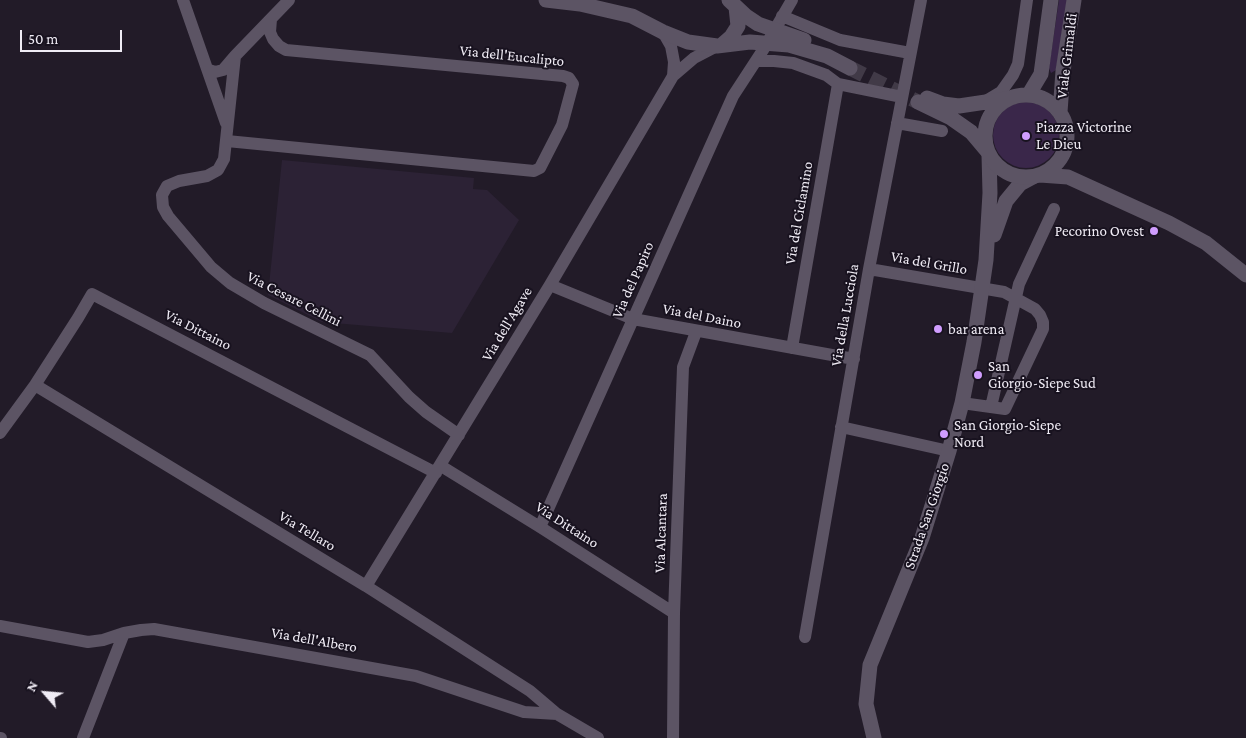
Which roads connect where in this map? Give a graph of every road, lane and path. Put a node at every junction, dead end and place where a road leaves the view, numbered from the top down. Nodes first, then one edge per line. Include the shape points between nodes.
1 (183, 0) edge
2 (289, 0) edge
3 (546, 0) edge
4 (792, 0) edge
5 (921, 0) edge
6 (1027, 0) edge
7 (1051, 0) edge
8 (1074, 0) edge
9 (578, 2) edge
10 (732, 2) edge
11 (271, 19) junction
12 (780, 19) junction
13 (662, 32) junction
14 (720, 45) junction
15 (910, 53) junction
16 (236, 56) junction
17 (756, 61) junction
18 (1018, 64) junction
19 (209, 70) junction
20 (673, 76) junction
21 (838, 84) junction
22 (1029, 94) junction
23 (902, 97) junction
24 (1007, 99) junction
25 (985, 102) junction
26 (1060, 112) junction
27 (897, 123) junction
28 (942, 131) dead end
29 (227, 134) junction
30 (988, 153) junction
31 (1056, 164) junction
32 (1036, 176) junction
33 (1068, 177) junction
34 (1054, 209) dead end
35 (986, 260) junction
36 (870, 268) junction
37 (1246, 275) edge
38 (550, 285) junction
39 (982, 289) junction
40 (1015, 298) junction
41 (633, 319) junction
42 (696, 332) junction
43 (792, 348) junction
44 (854, 359) junction
45 (35, 385) junction
46 (962, 403) junction
47 (991, 407) junction
48 (841, 427) junction
49 (0, 433) edge
50 (459, 435) junction
51 (949, 451) junction
52 (438, 469) junction
53 (540, 527) junction
54 (366, 586) junction
55 (674, 613) junction
56 (0, 626) edge
57 (124, 633) junction
58 (805, 636) dead end
59 (557, 714) junction
60 (83, 738) edge
61 (598, 738) edge
62 (673, 738) edge
63 (874, 738) edge

1 - 19 street
2 - 11 street
3 - 9 main road
4 - 12 street
5 - 15 street, Via della Lucciola
6 - 18 street
7 - 22 main road via 1041,74
8 - 26 main road, Viale Grimaldi
9 - 13 main road via 632,16
10 - 14 main road via 738,26
10 - 14 main road via 758,24 809,42 852,65 788,45 750,42
11 - 16 street
11 - 29 street, Via dell'Eucalipto via 273,39 286,50 569,78 573,84 562,125 540,168 534,171
12 - 15 street via 840,40
12 - 17 street, Via del Papiro
13 - 14 main road via 688,42
13 - 20 street via 671,46
14 - 20 street via 694,58
15 - 23 street, Via della Lucciola
16 - 19 street via 223,70
16 - 29 street
17 - 21 street via 793,63 826,75
17 - 41 street, Via del Papiro via 733,96
18 - 24 street
18 - 25 street via 1001,92
19 - 29 street
20 - 38 street, Via dell'Agave
21 - 23 street
21 - 43 street, Via del Ciclamino
22 - 24 main road
22 - 26 main road via 1047,100
23 - 27 street, Via della Lucciola
24 - 25 main road
24 - 30 main road via 987,122 985,142
25 - 30 main road via 959,106 919,98 971,132
26 - 31 main road via 1066,122 1068,139
27 - 28 street
27 - 36 street, Via della Lucciola
29 - 50 street, Via Cesare Cellini via 224,159 218,170 167,186 162,195 168,216 211,267 230,283 370,355 409,397
30 - 32 main road via 1002,170 1017,176
30 - 35 main road via 990,193
31 - 32 main road
31 - 33 main road
32 - 33 main road
32 - 35 main road via 1020,184 1006,201
33 - 37 main road via 1191,234
34 - 40 street
35 - 39 main road, Strada San Giorgio
36 - 39 street, Via del Grillo
36 - 44 street, Via della Lucciola
38 - 41 street, Via del Daino
38 - 50 street, Via dell'Agave
39 - 40 street, Via del Grillo via 1004,292
39 - 46 main road, Strada San Giorgio
40 - 47 street
40 - 47 street, Via del Grillo via 1036,309 1043,329 1005,409
41 - 42 street, Via del Daino
41 - 53 street, Via del Papiro
42 - 43 street, Via del Daino
42 - 55 street, Via Alcantara via 683,367
43 - 44 street, Via del Daino
44 - 48 street, Via della Lucciola
45 - 49 street, Via Dittaino
45 - 52 street, Via Dittaino via 92,294
45 - 54 street, Via Tellaro
46 - 47 street
46 - 51 main road, Strada San Giorgio
48 - 51 street
48 - 58 street, Via della Lucciola
50 - 52 street, Via dell'Agave
51 - 63 main road, Strada San Giorgio via 922,538 870,665 866,704
52 - 53 street, Via Dittaino
52 - 54 street, Via dell'Agave
53 - 55 street, Via Dittaino
54 - 59 street, Via Tellaro via 530,691
55 - 62 street, Via Alcantara
56 - 57 street, Via dell'Albero via 88,642
57 - 59 street, Via dell'Albero via 154,629 374,667 425,678 524,712
57 - 60 street
59 - 61 street, Via dell'Albero

